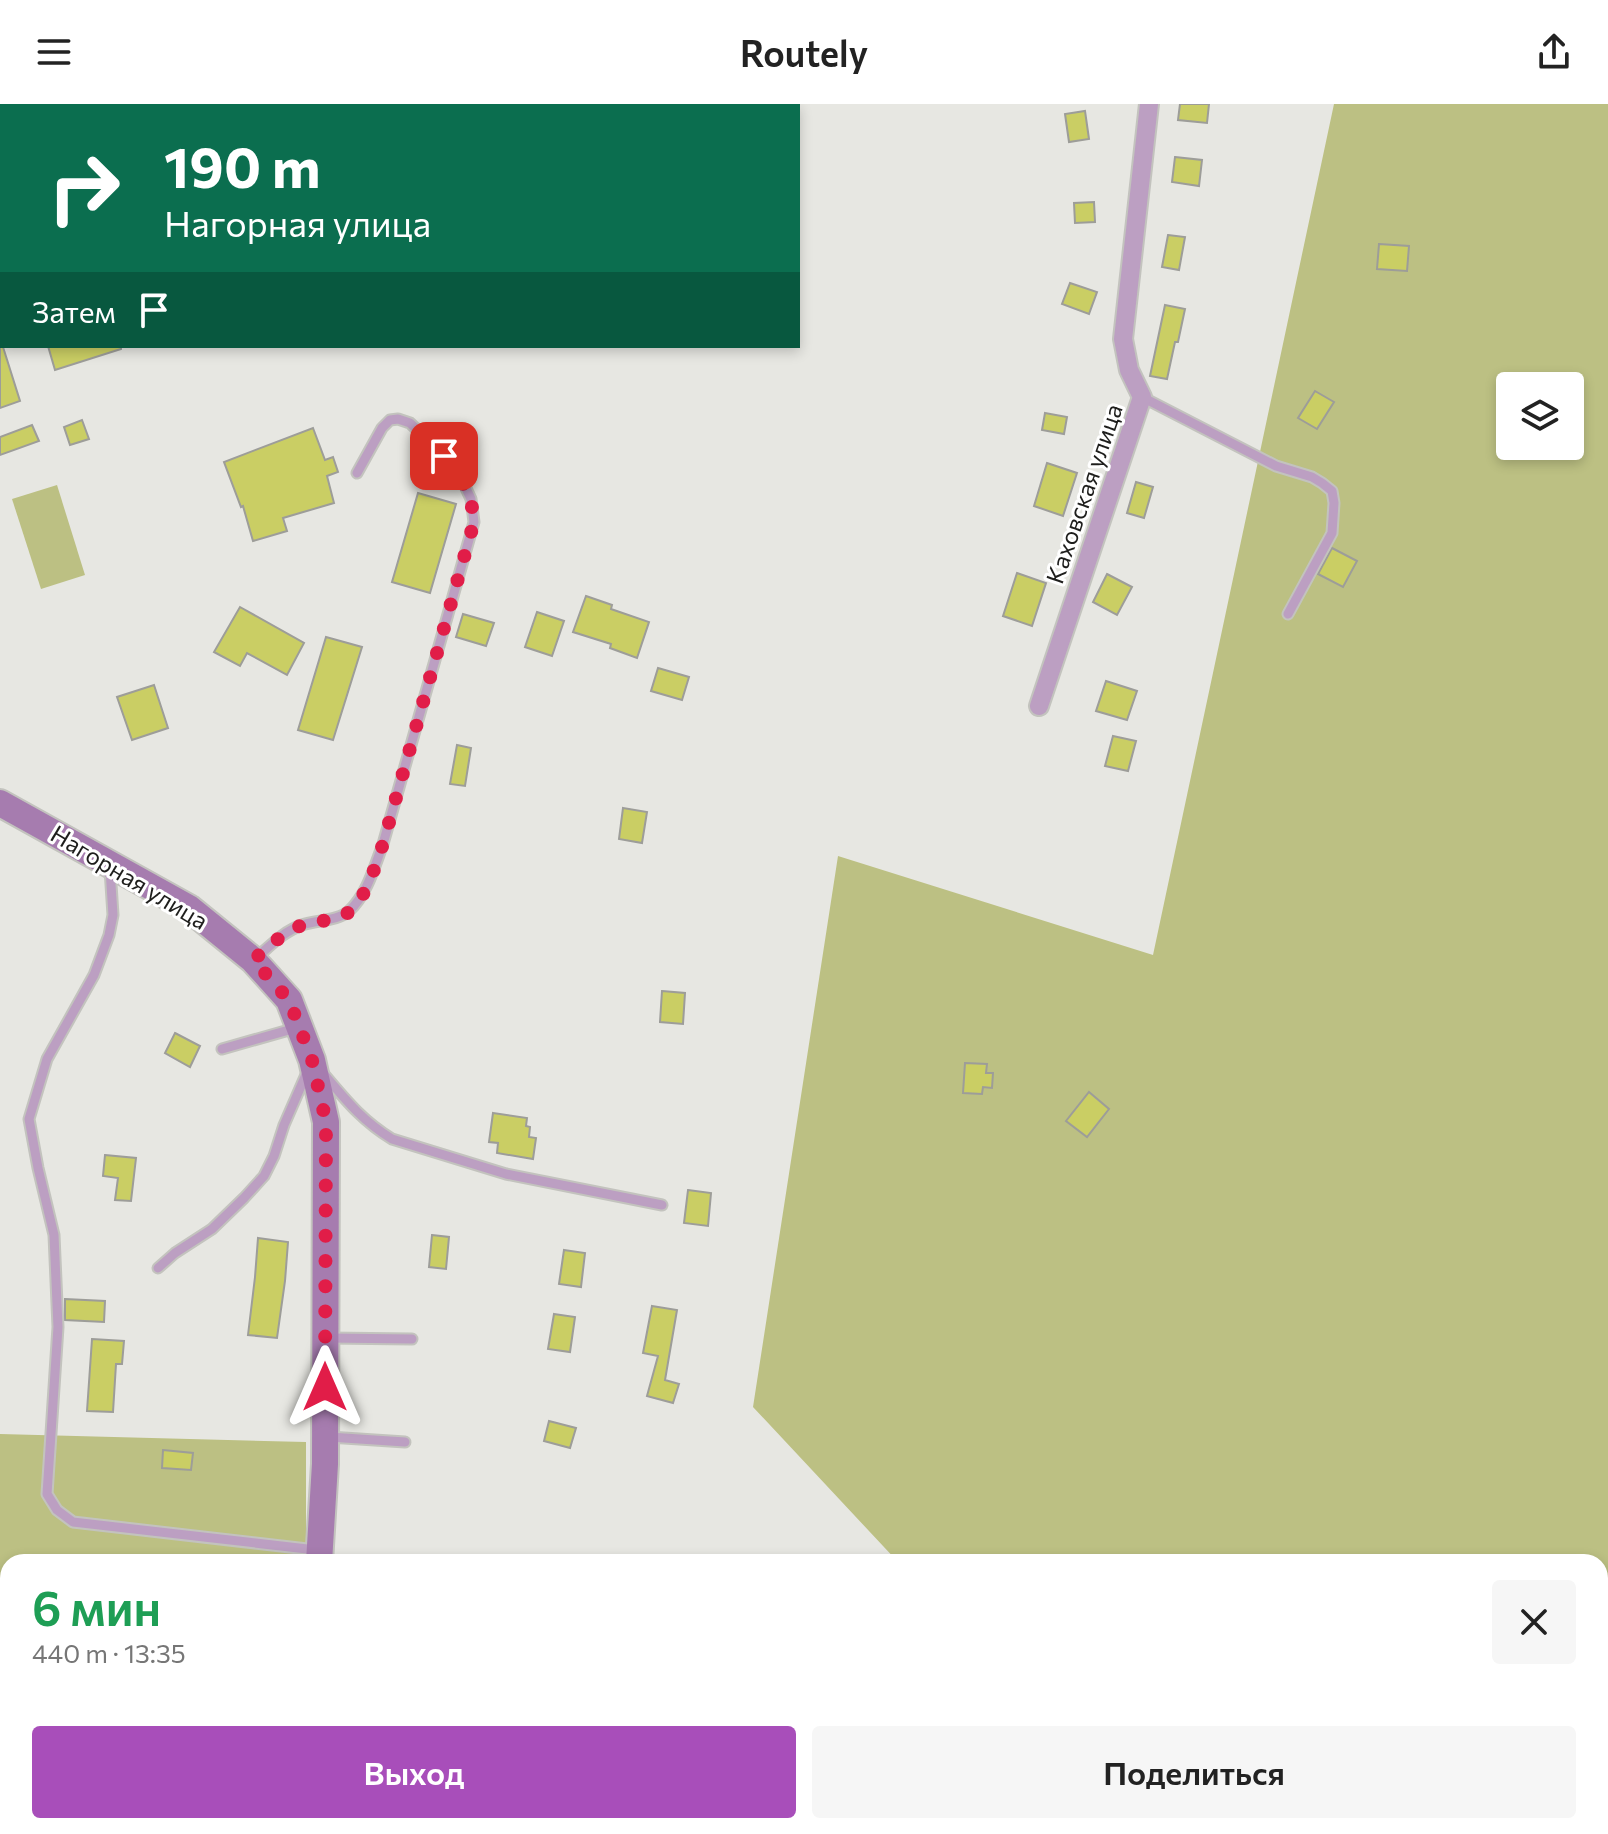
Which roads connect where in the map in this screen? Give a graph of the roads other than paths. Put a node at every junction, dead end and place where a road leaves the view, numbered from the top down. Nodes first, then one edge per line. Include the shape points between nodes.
1 (1149, 104) edge
2 (1142, 397) junction
3 (357, 473) dead end
4 (1288, 614) dead end
5 (1039, 706) dead end
6 (0, 803) edge
7 (109, 866) junction
8 (253, 960) junction
9 (299, 1027) junction
10 (222, 1049) dead end
11 (312, 1060) junction
12 (662, 1205) dead end
13 (158, 1268) dead end
14 (325, 1338) junction
15 (412, 1339) dead end
16 (325, 1437) junction
17 (405, 1442) dead end
18 (305, 1554) edge
19 (319, 1554) edge

1 - 2 street, Каховская улица via 1123,339
2 - 4 lane via 1332,491 1332,533
2 - 5 street, Каховская улица
3 - 8 lane via 390,420 410,423 464,484 474,522 370,880 347,914 301,925
6 - 7 main road, Нагорная улица
7 - 8 main road, Нагорная улица via 189,908
7 - 18 lane via 109,935 94,975 47,1059 29,1119 54,1235 58,1327 47,1494 73,1522
8 - 9 main road, Нагорная улица via 289,1000
9 - 10 lane
9 - 11 main road, Нагорная улица
11 - 12 lane via 360,1117 392,1139 506,1174
11 - 13 lane via 264,1176 212,1229
11 - 14 main road, Нагорная улица via 326,1122
14 - 15 lane
14 - 16 main road, Нагорная улица
16 - 17 lane
16 - 19 main road, Нагорная улица

